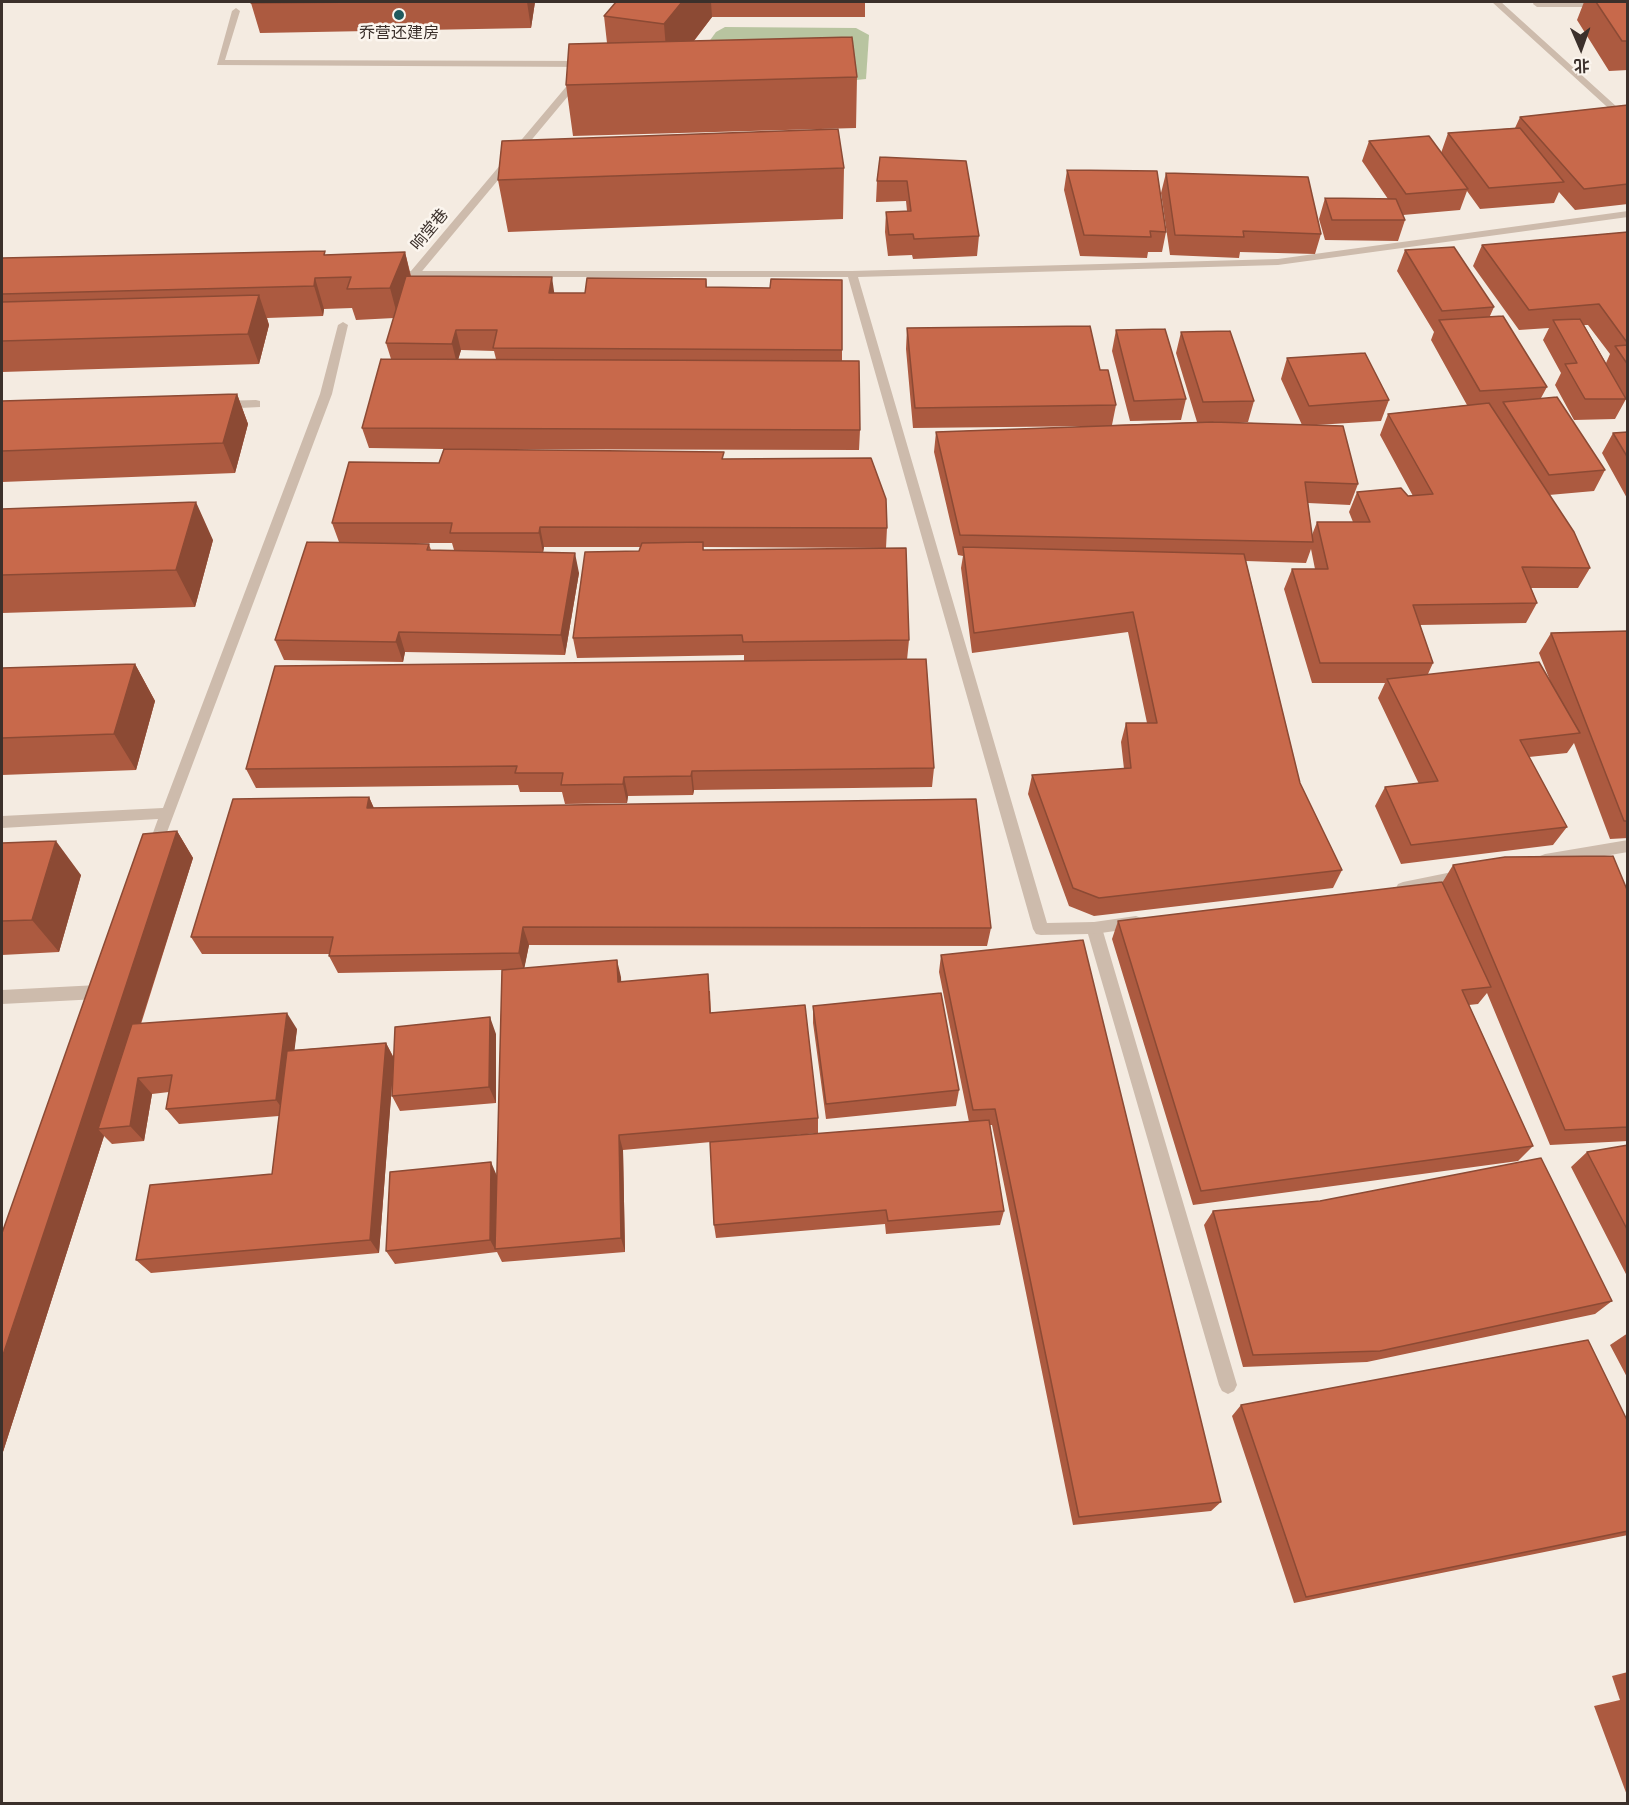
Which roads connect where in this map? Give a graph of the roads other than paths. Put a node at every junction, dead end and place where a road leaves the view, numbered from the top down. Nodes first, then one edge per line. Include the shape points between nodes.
1 (1496, 2) edge
2 (1537, 4) dead end
3 (1628, 4) edge
4 (236, 11) dead end
5 (598, 55) edge
6 (590, 64) junction
7 (1628, 123) edge
8 (1628, 214) edge
9 (378, 274) edge
10 (414, 274) junction
11 (852, 274) junction
12 (343, 325) dead end
13 (256, 404) dead end
14 (210, 405) edge
15 (168, 813) junction
16 (2, 822) edge
17 (1628, 846) edge
18 (1526, 864) edge
19 (147, 866) edge
20 (1479, 873) edge
21 (1386, 891) edge
22 (1152, 920) edge
23 (1094, 928) junction
24 (98, 992) edge
25 (2, 997) edge
26 (1228, 1385) dead end

1 - 7 street
2 - 3 street
4 - 6 street via 220,63
5 - 6 street, 响堂巷
6 - 10 street, 响堂巷
8 - 11 street via 1278,262
9 - 10 street, 响堂巷
10 - 11 street
11 - 23 street via 1041,929
12 - 15 street via 326,394
13 - 14 street
15 - 16 street
15 - 19 street
17 - 18 street
20 - 21 street
22 - 23 street
23 - 26 street
24 - 25 street

